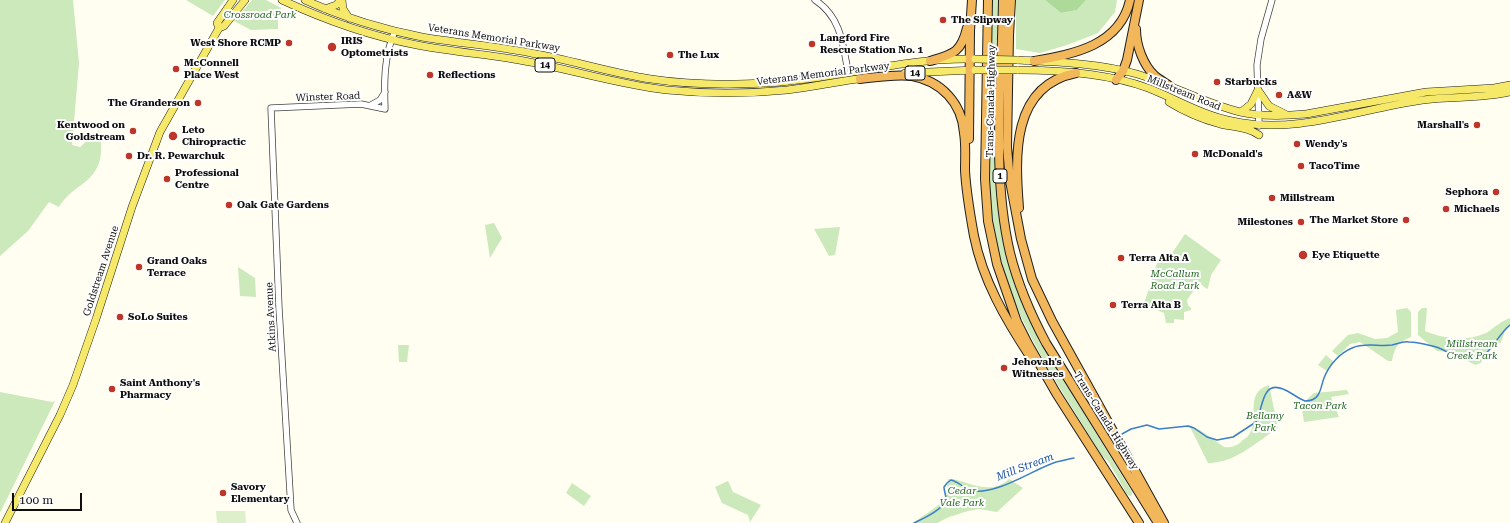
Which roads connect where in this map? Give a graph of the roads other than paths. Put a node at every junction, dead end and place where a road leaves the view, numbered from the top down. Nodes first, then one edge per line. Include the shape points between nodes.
1 (233, 0) edge
2 (245, 0) edge
3 (282, 0) edge
4 (305, 0) edge
5 (342, 0) edge
6 (815, 0) edge
7 (972, 0) edge
8 (988, 0) edge
9 (1003, 0) edge
10 (1011, 0) edge
11 (1130, 0) edge
12 (1139, 0) edge
13 (1272, 0) edge
14 (325, 9) junction
15 (971, 12) junction
16 (1136, 17) junction
17 (350, 18) junction
18 (219, 28) junction
19 (395, 31) junction
20 (391, 39) junction
21 (972, 59) junction
22 (930, 61) junction
23 (1034, 61) junction
24 (972, 70) junction
25 (1123, 71) junction
26 (848, 72) junction
27 (1076, 73) junction
28 (860, 78) junction
29 (1116, 80) junction
30 (1510, 85) edge
31 (1171, 87) junction
32 (1146, 88) junction
33 (1258, 90) junction
34 (385, 92) junction
35 (1510, 92) edge
36 (371, 105) junction
37 (271, 108) joint
38 (1241, 112) junction
39 (1259, 115) junction
40 (1289, 115) junction
41 (1260, 126) junction
42 (1259, 135) dead end
43 (970, 208) junction
44 (1043, 302) junction
45 (1056, 392) junction
46 (5, 523) edge
47 (297, 523) edge
48 (1140, 523) edge
49 (1158, 523) edge
50 (1164, 523) edge

1 - 18 main road, Goldstream Avenue via 217,23
2 - 18 main road, Goldstream Avenue via 224,26
3 - 20 main road, Veterans Memorial Parkway / 14 via 348,26
4 - 14 main road, Veterans Memorial Parkway / 14
5 - 14 main road
5 - 17 main road via 343,9
6 - 26 street via 830,13 838,27
7 - 15 highway
8 - 45 highway, Trans-Canada Highway / 1 via 984,158 992,242 1003,283 1018,322
9 - 49 highway, Trans-Canada Highway / 1 via 1000,180 1005,227 1015,271 1032,317 1046,343
10 - 44 highway via 1008,97 1010,181 1020,239 1032,279
11 - 23 highway via 1127,11 1115,29 1097,44 1063,56
12 - 16 highway
13 - 33 street via 1258,55
14 - 17 main road, Veterans Memorial Parkway / 14
15 - 21 highway
15 - 22 highway via 964,40 956,50
16 - 25 highway
16 - 31 highway via 1138,46 1144,62 1154,75
17 - 19 main road, Veterans Memorial Parkway / 14
18 - 46 main road, Goldstream Avenue via 160,132 132,207 73,385
19 - 20 street
19 - 26 main road, Veterans Memorial Parkway / 14 via 533,53 626,74 683,83 769,83
20 - 28 main road, Veterans Memorial Parkway / 14 via 534,63 642,87 686,92 764,92
20 - 34 street via 384,73
21 - 22 main road, Veterans Memorial Parkway / 14
21 - 23 main road, Millstream Road, bridge
21 - 24 highway
22 - 26 main road, Veterans Memorial Parkway / 14
23 - 25 main road, Millstream Road via 1089,64
24 - 27 main road, Millstream Road, bridge
24 - 28 main road, Veterans Memorial Parkway / 14
24 - 43 highway
25 - 29 highway
25 - 31 main road, Millstream Road
27 - 29 main road, Millstream Road
27 - 44 highway via 1055,80 1033,101 1022,121 1017,144 1016,177 1020,215 1027,253
28 - 43 highway via 911,76 934,83 952,98 962,119
29 - 32 main road, Millstream Road
30 - 40 main road, Millstream Road via 1426,92
31 - 38 main road, Millstream Road
32 - 41 main road, Millstream Road via 1210,115
32 - 42 main road via 1199,117 1251,130
33 - 38 main road via 1251,104
33 - 39 street
33 - 40 main road via 1269,106
34 - 36 street via 380,100
34 - 36 street, Winster Road via 385,109
35 - 41 main road, Millstream Road via 1422,100 1294,125
36 - 37 street, Winster Road
37 - 47 street, Atkins Avenue via 291,510
38 - 39 main road, Millstream Road
39 - 40 main road, Millstream Road
39 - 41 street
43 - 45 highway via 981,262 999,306 1046,383
44 - 50 highway
45 - 48 highway, Trans-Canada Highway / 1

